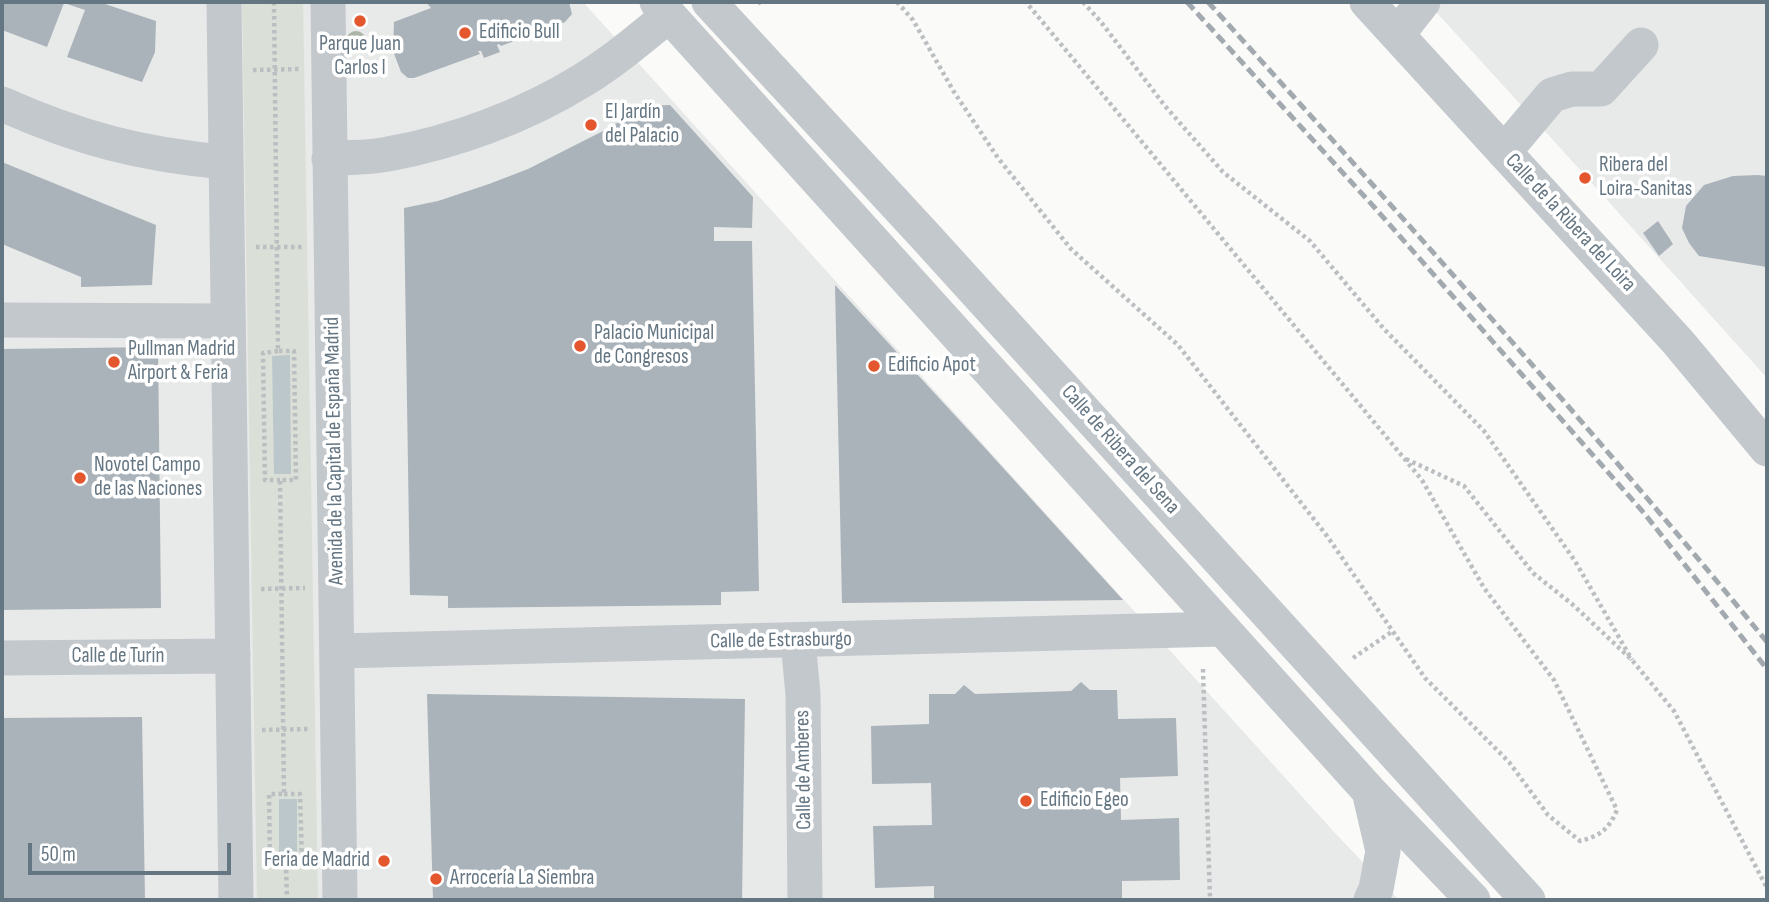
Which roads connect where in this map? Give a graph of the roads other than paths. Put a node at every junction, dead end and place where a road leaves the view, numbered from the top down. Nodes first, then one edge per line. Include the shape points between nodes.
1 (224, 2) edge
2 (328, 2) edge
3 (709, 2) edge
4 (1367, 2) edge
5 (1423, 2) edge
6 (663, 9) edge
7 (1397, 35) junction
8 (1640, 45) dead end
9 (2, 104) edge
10 (1504, 152) junction
11 (329, 159) junction
12 (225, 162) junction
13 (17, 320) edge
14 (228, 321) junction
15 (2, 338) edge
16 (1767, 449) edge
17 (1223, 629) junction
18 (799, 640) junction
19 (338, 651) junction
20 (233, 656) junction
21 (2, 658) edge
22 (1369, 791) junction
23 (236, 900) edge
24 (340, 900) edge
25 (805, 900) edge
26 (1371, 900) edge
27 (1473, 900) edge
28 (1528, 900) edge

1 - 12 street
2 - 11 street, Avenida de la Capital de España Madrid
3 - 28 street, Calle de Ribera del Sena
4 - 7 street, Calle de la Ribera del Loira
5 - 7 street
6 - 11 street via 628,50 583,80 511,116 386,155
6 - 17 street, Calle de Ribera del Sena
7 - 10 street, Calle de la Ribera del Loira
8 - 10 street via 1601,89 1572,89 1552,95
9 - 12 street via 130,150
10 - 16 street, Calle de la Ribera del Loira via 1678,342
11 - 19 street, Avenida de la Capital de España Madrid
12 - 14 street
13 - 14 street
13 - 15 street via 14,338
14 - 20 street
17 - 18 street, Calle de Estrasburgo
17 - 22 street, Calle de Ribera del Sena
18 - 19 street, Calle de Estrasburgo
18 - 25 street, Calle de Amberes
19 - 24 street, Avenida de la Capital de España Madrid
20 - 21 street, Calle de Turín
20 - 23 street
22 - 26 street via 1383,851
22 - 27 street, Calle de Ribera del Sena

